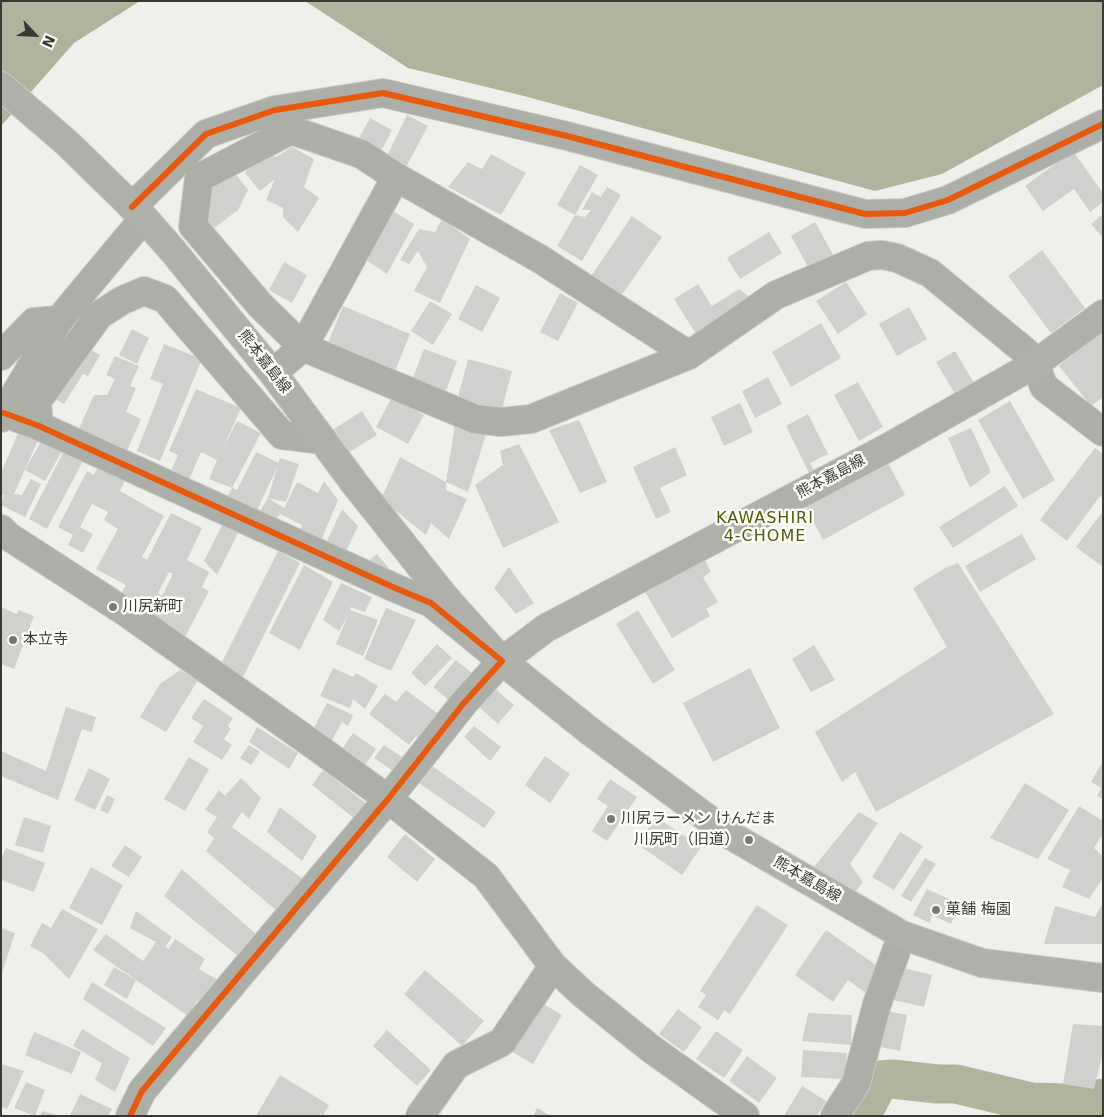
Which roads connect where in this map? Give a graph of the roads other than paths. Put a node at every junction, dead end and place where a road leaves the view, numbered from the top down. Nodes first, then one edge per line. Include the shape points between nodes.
1 (1, 86) edge
2 (1103, 124) edge
3 (396, 177) junction
4 (138, 212) junction
5 (1103, 314) edge
6 (59, 320) junction
7 (303, 347) junction
8 (689, 355) junction
9 (1, 356) edge
10 (1035, 364) junction
11 (273, 373) junction
12 (3, 415) edge
13 (39, 426) junction
14 (1103, 432) edge
15 (323, 440) junction
16 (1, 529) edge
17 (502, 661) junction
18 (388, 799) junction
19 (902, 935) junction
20 (553, 966) junction
21 (1103, 978) edge
22 (130, 1116) edge
23 (420, 1116) edge
24 (744, 1116) edge
25 (836, 1116) edge

1 - 4 main road, 熊本嘉島線 via 67,143
2 - 4 street via 948,200 906,213 865,214 567,136 384,94 275,110 206,134
3 - 7 street
3 - 7 street via 361,154 291,130 199,178 193,226 260,305
3 - 8 street via 540,259
4 - 6 street
4 - 11 main road, 熊本嘉島線
5 - 10 main road, 熊本嘉島線
6 - 9 street via 34,322
6 - 12 street
7 - 8 street via 475,420 501,422 531,419
7 - 11 street
8 - 10 street via 776,295 868,256 882,255 930,272 1026,352
10 - 14 street via 1044,387
10 - 17 main road, 熊本嘉島線 via 887,448 546,628
11 - 15 main road, 熊本嘉島線
12 - 13 street
13 - 15 street via 37,401 99,315 144,291 165,299 282,434
13 - 17 street via 431,603
15 - 17 main road, 熊本嘉島線 via 444,596
16 - 18 street via 143,625
17 - 18 street via 463,704
17 - 19 main road, 熊本嘉島線 via 730,835
18 - 20 street via 486,876
18 - 22 street via 142,1091
19 - 21 main road, 熊本嘉島線 via 982,963
19 - 25 street via 877,1004 856,1083
20 - 23 street via 502,1042 456,1066
20 - 24 street via 650,1048

